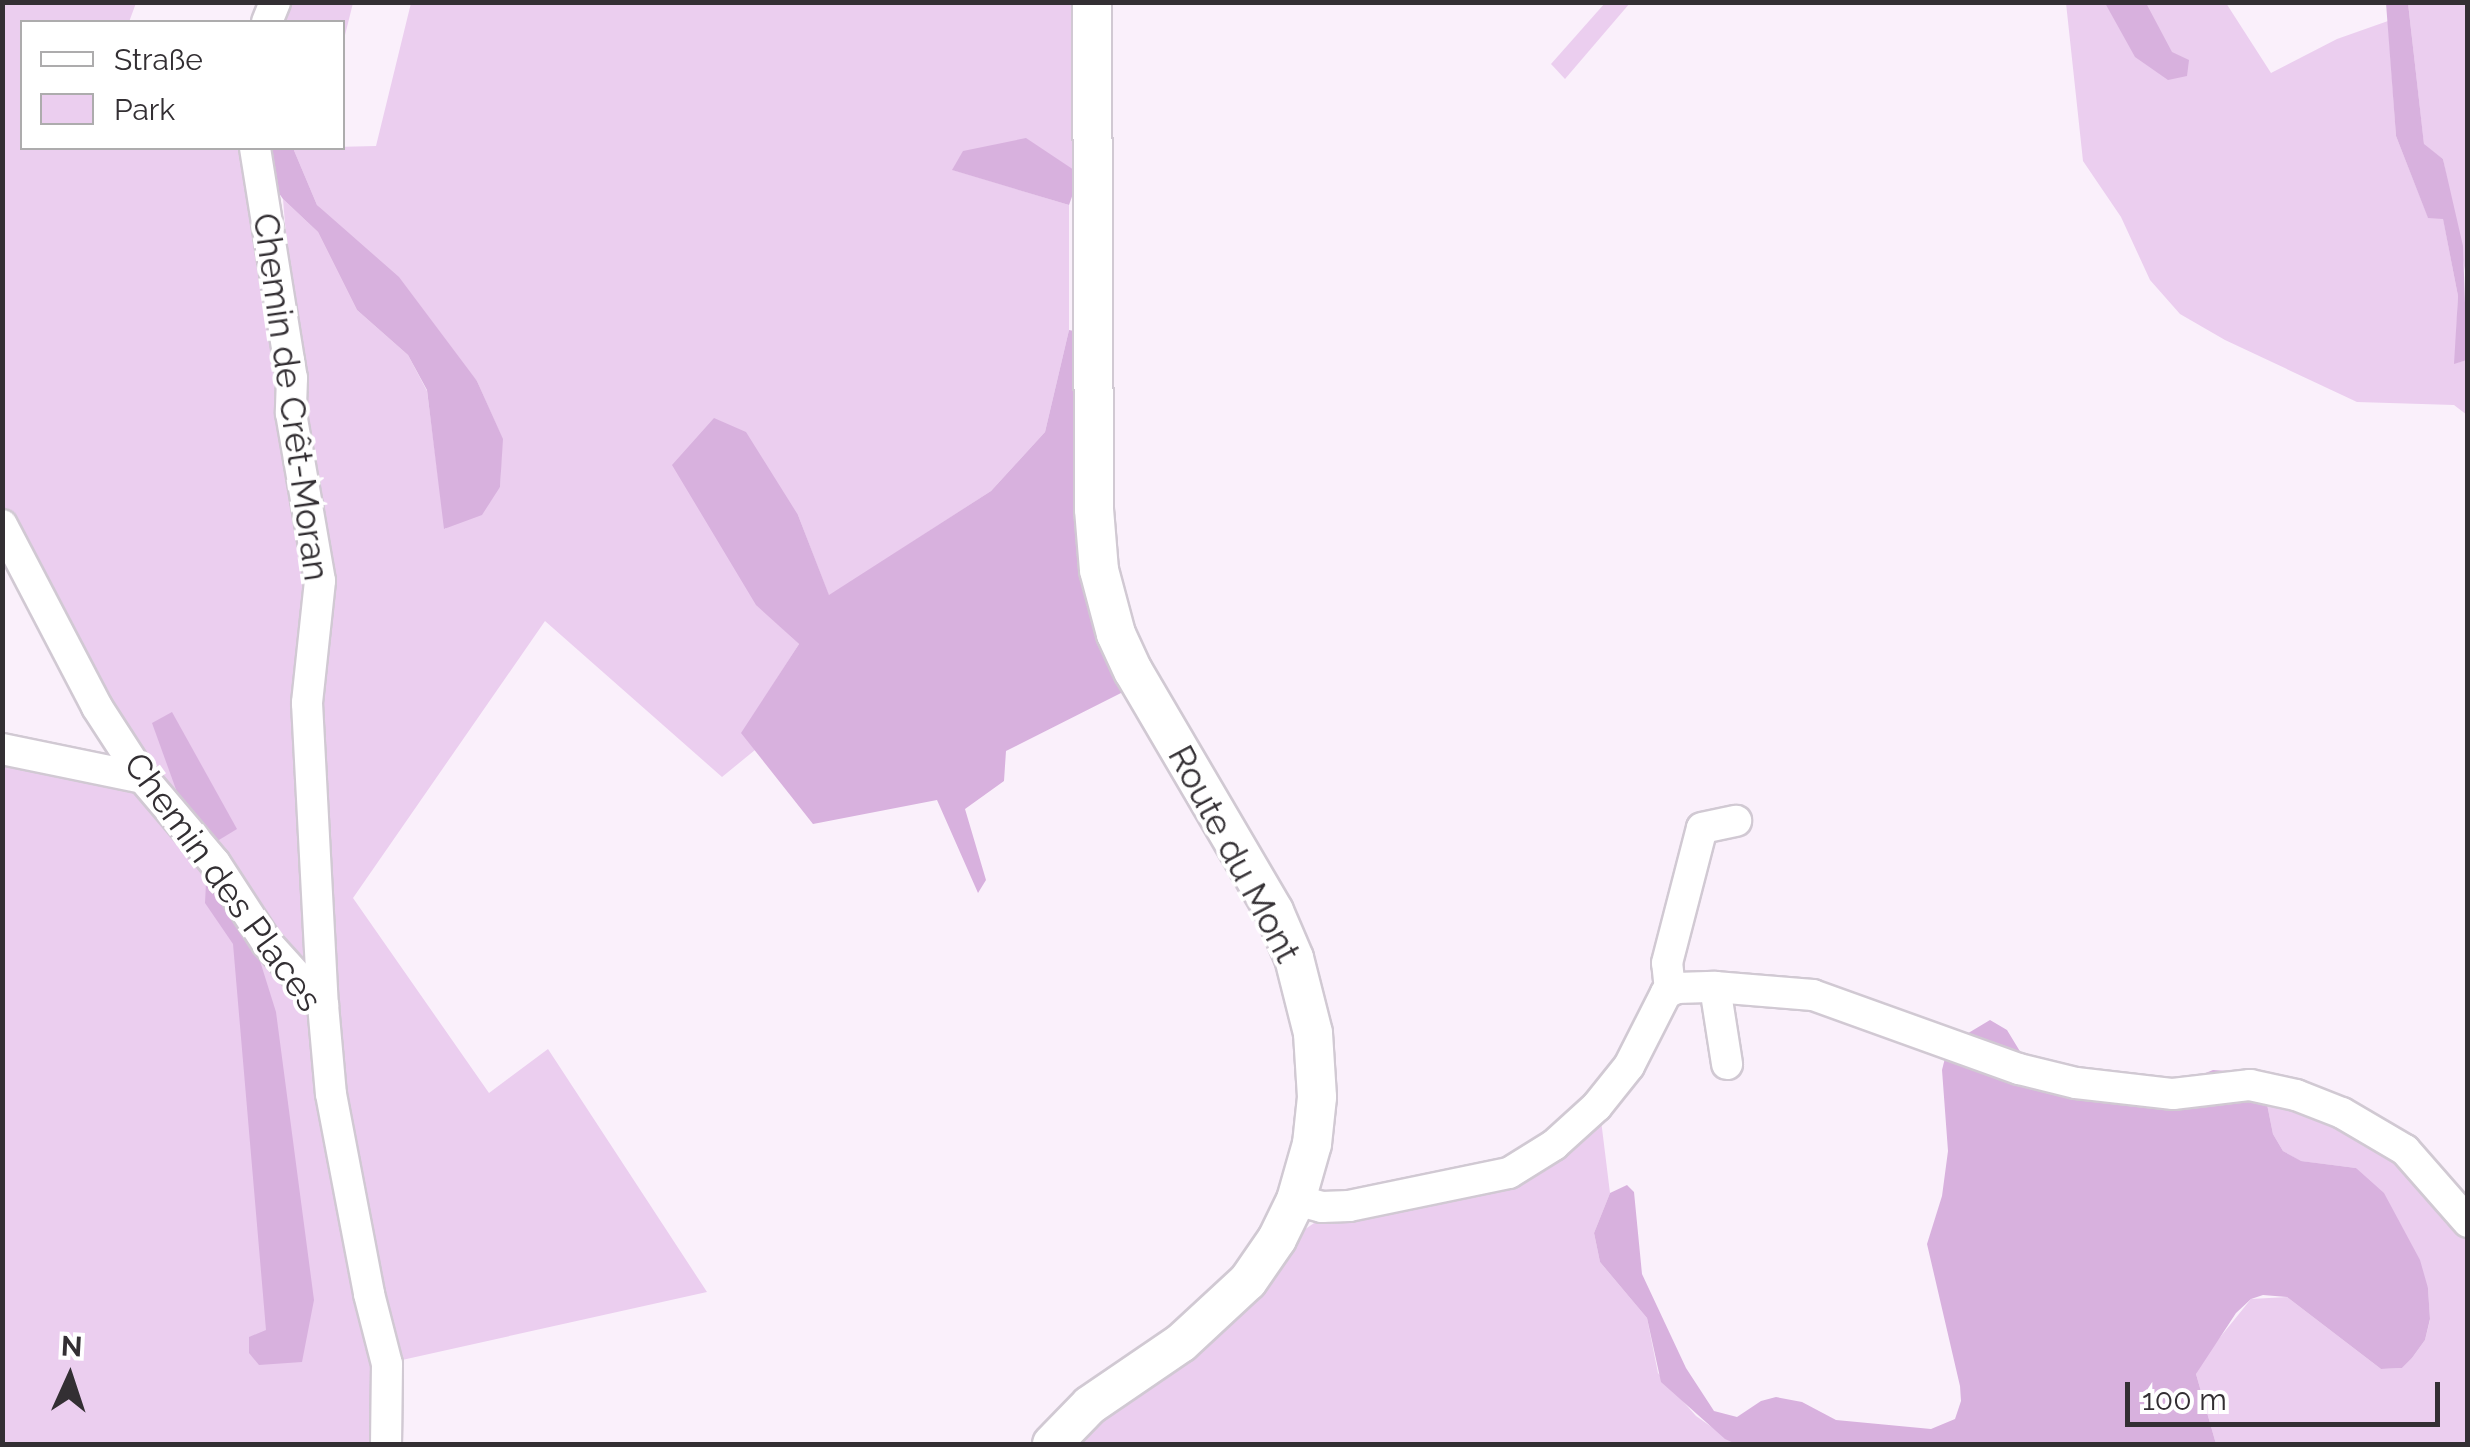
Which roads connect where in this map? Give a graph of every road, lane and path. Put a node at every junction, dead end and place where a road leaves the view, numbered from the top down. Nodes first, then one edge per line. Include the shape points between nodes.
1 (1092, 3) edge
2 (256, 150) edge
3 (2, 525) edge
4 (2, 749) edge
5 (144, 778) junction
6 (1736, 821) dead end
7 (1715, 988) junction
8 (1670, 990) junction
9 (324, 1005) junction
10 (1726, 1064) dead end
11 (1296, 1200) junction
12 (2468, 1222) edge
13 (386, 1444) edge
14 (1052, 1444) edge

1 - 11 main road, Route du Mont via 1099,570 1128,660 1274,911 1294,958 1313,1033 1316,1097 1312,1144
2 - 9 street, Chemin de Crêt-Moran via 320,581 307,703
3 - 5 street, Chemin des Places via 97,707
4 - 5 street
5 - 9 street, Chemin des Places via 215,863 267,943
6 - 8 street via 1702,828 1667,962
7 - 8 street
7 - 10 street
7 - 12 street via 1813,995 2076,1083 2152,1093 2238,1085 2326,1106 2405,1150
8 - 11 street via 1622,1076 1568,1133 1526,1164 1494,1178 1350,1206
9 - 13 street, Chemin des Places via 331,1094 387,1364
11 - 14 main road, Route du Mont via 1269,1254 1240,1292 1090,1406

